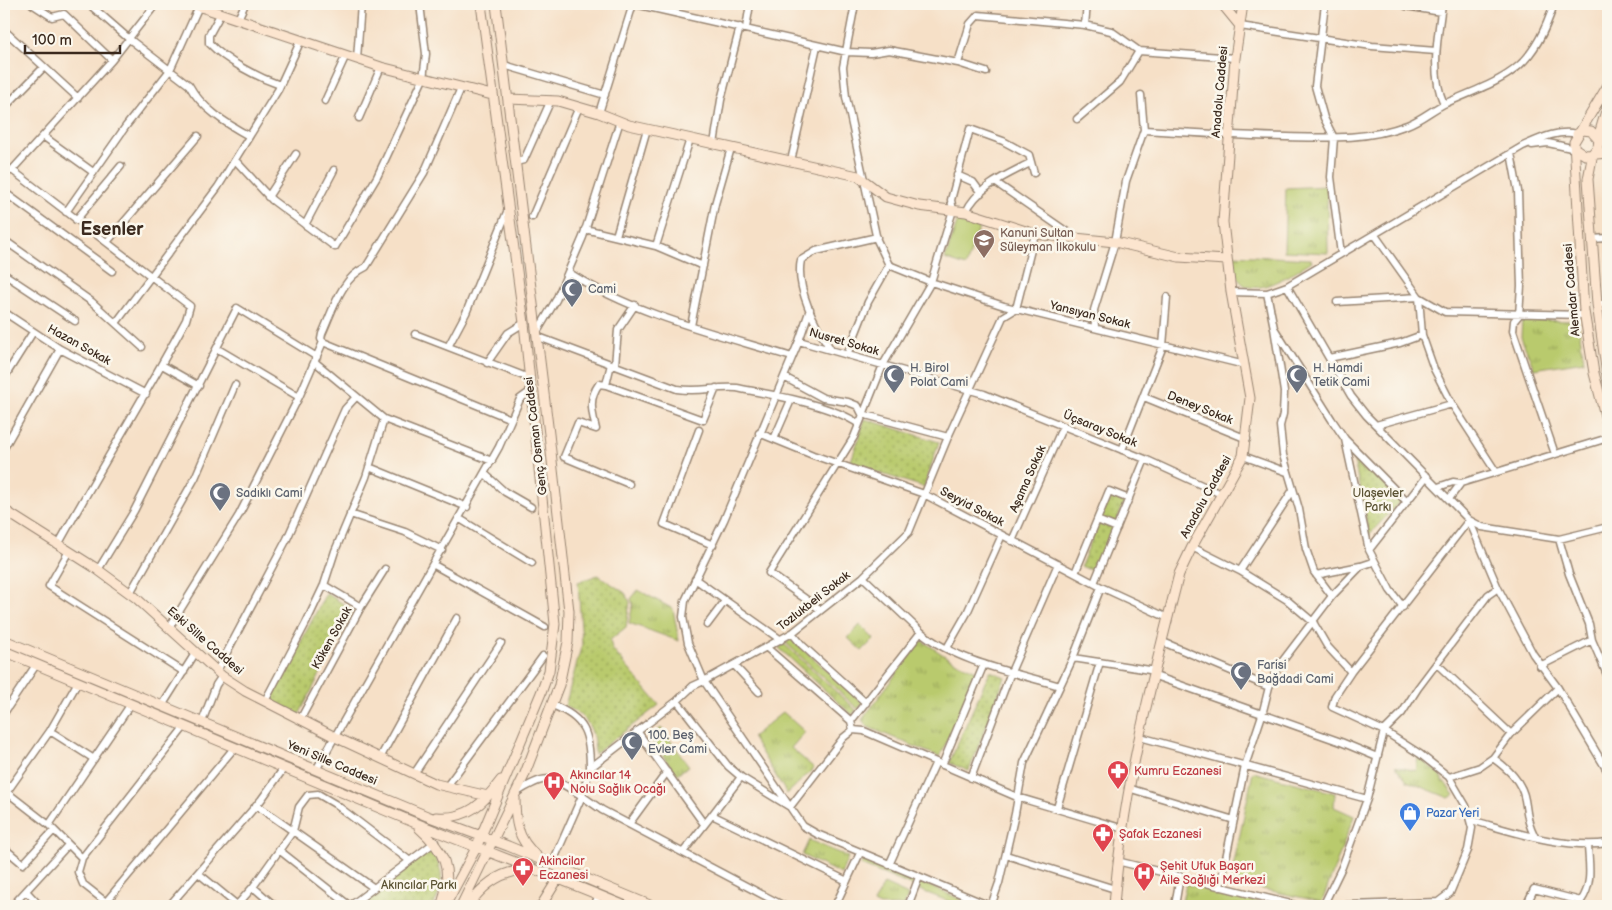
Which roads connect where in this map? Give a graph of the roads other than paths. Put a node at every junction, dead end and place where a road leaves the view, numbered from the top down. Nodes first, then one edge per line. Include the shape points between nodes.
1 (32, 4) edge
2 (89, 4) edge
3 (156, 4) edge
4 (245, 4) edge
5 (362, 4) edge
6 (420, 4) edge
7 (481, 4) edge
8 (496, 4) edge
9 (634, 4) edge
10 (750, 4) edge
11 (855, 4) edge
12 (1087, 4) edge
13 (1222, 4) edge
14 (1243, 4) edge
15 (1325, 4) edge
16 (1406, 4) edge
17 (1442, 4) edge
18 (1554, 4) edge
19 (195, 5) edge
20 (1441, 12) junction
21 (221, 14) junction
22 (238, 19) junction
23 (1085, 25) junction
24 (1240, 26) junction
25 (743, 28) junction
26 (4, 30) edge
27 (1319, 37) junction
28 (128, 38) junction
29 (301, 40) junction
30 (817, 46) junction
31 (1139, 51) junction
32 (1436, 51) junction
33 (847, 52) junction
34 (346, 55) junction
35 (1235, 58) junction
36 (357, 59) junction
37 (112, 60) junction
38 (958, 63) junction
39 (504, 65) junction
40 (44, 66) junction
41 (381, 67) junction
42 (170, 70) junction
43 (986, 72) dead end
44 (423, 79) junction
45 (280, 85) junction
46 (1608, 85) edge
47 (461, 88) junction
48 (492, 94) junction
49 (605, 94) junction
50 (1141, 95) dead end
51 (78, 98) junction
52 (508, 99) junction
53 (551, 100) junction
54 (325, 101) dead end
55 (1444, 104) junction
56 (1608, 104) edge
57 (579, 107) junction
58 (4, 108) edge
59 (599, 113) junction
60 (359, 118) dead end
61 (1077, 119) dead end
62 (620, 121) junction
63 (647, 129) junction
64 (1144, 130) junction
65 (1577, 134) junction
66 (43, 136) junction
67 (198, 136) dead end
68 (250, 136) junction
69 (1228, 136) junction
70 (1334, 138) junction
71 (690, 139) junction
72 (1598, 139) junction
73 (1608, 142) edge
74 (714, 144) junction
75 (1523, 146) junction
76 (731, 148) junction
77 (1576, 149) junction
78 (1511, 152) junction
79 (1593, 153) junction
80 (1608, 153) edge
81 (296, 154) dead end
82 (235, 160) junction
83 (792, 161) junction
84 (516, 162) junction
85 (1030, 163) junction
86 (121, 166) dead end
87 (12, 170) junction
88 (334, 170) dead end
89 (93, 172) junction
90 (1034, 173) dead end
91 (4, 174) edge
92 (957, 175) junction
93 (864, 182) junction
94 (995, 182) junction
95 (4, 192) edge
96 (981, 193) junction
97 (268, 197) junction
98 (954, 210) junction
99 (66, 212) junction
100 (507, 212) junction
101 (966, 212) junction
102 (532, 217) dead end
103 (76, 220) junction
104 (305, 225) junction
105 (585, 229) junction
106 (1035, 234) junction
107 (1375, 235) junction
108 (616, 236) junction
109 (877, 237) junction
110 (1074, 237) junction
111 (1608, 238) edge
112 (1592, 239) junction
113 (4, 240) edge
114 (107, 242) junction
115 (1115, 242) junction
116 (656, 246) junction
117 (1341, 254) junction
118 (1226, 260) junction
119 (889, 265) junction
120 (703, 266) junction
121 (112, 271) dead end
122 (568, 272) junction
123 (4, 274) edge
124 (152, 276) junction
125 (931, 282) junction
126 (1287, 286) junction
127 (1231, 292) junction
128 (1267, 293) junction
129 (1167, 297) dead end
130 (1419, 297) junction
131 (1337, 302) dead end
132 (1597, 304) junction
133 (1608, 304) edge
134 (635, 305) junction
135 (810, 309) junction
136 (1016, 309) junction
137 (1519, 315) junction
138 (1584, 315) junction
139 (5, 316) edge
140 (75, 321) dead end
141 (116, 323) junction
142 (524, 324) junction
143 (691, 326) junction
144 (1095, 327) junction
145 (1274, 328) junction
146 (33, 332) junction
147 (416, 334) dead end
148 (536, 335) junction
149 (1422, 335) junction
150 (799, 341) junction
151 (323, 342) junction
152 (449, 345) junction
153 (1163, 346) junction
154 (142, 347) dead end
155 (218, 349) junction
156 (60, 350) junction
157 (831, 350) junction
158 (1605, 353) edge
159 (847, 354) junction
160 (792, 358) junction
161 (1329, 358) junction
162 (316, 359) junction
163 (487, 363) junction
164 (613, 364) junction
165 (162, 365) junction
166 (883, 365) junction
167 (1245, 366) junction
168 (784, 377) junction
169 (4, 378) edge
170 (529, 378) junction
171 (1608, 382) edge
172 (236, 385) dead end
173 (606, 385) junction
174 (199, 386) junction
175 (716, 388) junction
176 (531, 391) junction
177 (969, 391) junction
178 (146, 394) junction
179 (775, 396) junction
180 (300, 397) junction
181 (356, 397) junction
182 (1144, 397) junction
183 (791, 400) junction
184 (1452, 404) junction
185 (862, 414) junction
186 (384, 419) junction
187 (511, 420) junction
188 (859, 424) junction
189 (1376, 425) junction
190 (1063, 426) junction
191 (1608, 427) edge
192 (699, 430) dead end
193 (759, 433) junction
194 (948, 436) junction
195 (1608, 438) edge
196 (1246, 439) junction
197 (1345, 439) junction
198 (774, 440) junction
199 (4, 448) edge
200 (1122, 450) junction
201 (1555, 454) junction
202 (1243, 456) junction
203 (1145, 460) junction
204 (492, 461) junction
205 (838, 464) junction
206 (369, 467) junction
207 (1287, 472) junction
208 (1496, 472) junction
209 (485, 474) junction
210 (1427, 476) junction
211 (1461, 483) junction
212 (629, 484) dead end
213 (1438, 487) junction
214 (1293, 490) junction
215 (924, 494) junction
216 (1221, 494) junction
217 (1129, 499) junction
218 (1449, 499) junction
219 (1406, 501) junction
220 (466, 507) junction
221 (531, 507) dead end
222 (4, 510) edge
223 (350, 514) junction
224 (460, 519) junction
225 (1097, 520) junction
226 (1469, 520) junction
227 (1608, 527) edge
228 (1117, 528) junction
229 (1002, 535) junction
230 (1559, 539) junction
231 (1012, 541) junction
232 (58, 545) junction
233 (713, 545) junction
234 (1192, 547) junction
235 (442, 550) junction
236 (1369, 550) junction
237 (68, 551) junction
238 (1373, 562) junction
239 (532, 563) dead end
240 (1058, 564) junction
241 (434, 565) junction
242 (1361, 566) junction
243 (385, 569) dead end
244 (98, 570) junction
245 (1240, 571) junction
246 (1075, 573) junction
247 (1316, 575) junction
248 (863, 577) junction
249 (695, 579) junction
250 (1094, 582) junction
251 (324, 585) junction
252 (1102, 587) junction
253 (1498, 588) junction
254 (130, 593) junction
255 (1332, 596) junction
256 (725, 601) junction
257 (362, 607) junction
258 (1403, 607) junction
259 (821, 610) junction
260 (457, 618) dead end
261 (1168, 618) junction
262 (1312, 622) junction
263 (707, 625) dead end
264 (545, 627) dead end
265 (170, 628) junction
266 (921, 632) junction
267 (792, 633) junction
268 (4, 640) edge
269 (781, 640) junction
270 (1592, 640) junction
271 (1163, 642) junction
272 (502, 643) dead end
273 (767, 648) junction
274 (947, 648) junction
275 (4, 651) edge
276 (196, 652) junction
277 (543, 656) dead end
278 (1074, 658) junction
279 (1100, 662) junction
280 (984, 664) junction
281 (1437, 664) junction
282 (36, 665) junction
283 (734, 666) junction
284 (1540, 666) junction
285 (184, 672) junction
286 (1010, 672) junction
287 (1351, 672) junction
288 (220, 673) junction
289 (1155, 673) junction
290 (1608, 677) edge
291 (704, 681) junction
292 (78, 682) junction
293 (1060, 686) junction
294 (1269, 687) junction
295 (1558, 688) junction
296 (760, 692) dead end
297 (265, 700) junction
298 (677, 701) junction
299 (866, 703) junction
300 (131, 704) junction
301 (552, 705) junction
302 (162, 706) junction
303 (4, 713) edge
304 (1262, 715) junction
305 (301, 718) junction
306 (851, 721) junction
307 (202, 722) junction
308 (185, 726) junction
309 (853, 730) junction
310 (50, 731) junction
311 (637, 731) junction
312 (1384, 731) junction
313 (1511, 734) junction
314 (335, 737) junction
315 (1140, 737) junction
316 (234, 747) junction
317 (94, 758) junction
318 (380, 758) junction
319 (1378, 758) junction
320 (1493, 758) junction
321 (939, 764) junction
322 (1245, 766) junction
323 (284, 768) junction
324 (590, 768) junction
325 (508, 769) junction
326 (316, 770) junction
327 (667, 772) junction
328 (1608, 772) edge
329 (414, 774) junction
330 (740, 777) junction
331 (1449, 777) junction
332 (971, 778) junction
333 (447, 786) junction
334 (1128, 788) junction
335 (5, 792) edge
336 (515, 793) junction
337 (488, 796) junction
338 (582, 796) junction
339 (1017, 797) junction
340 (1367, 799) junction
341 (256, 806) junction
342 (790, 807) junction
343 (1057, 808) junction
344 (712, 815) junction
345 (427, 816) junction
346 (1234, 820) junction
347 (1471, 820) junction
348 (413, 822) junction
349 (629, 824) junction
350 (704, 824) junction
351 (51, 828) junction
352 (1121, 828) junction
353 (293, 831) junction
354 (481, 836) junction
355 (1535, 837) junction
356 (494, 841) junction
357 (435, 842) junction
358 (1608, 843) edge
359 (68, 845) junction
360 (1588, 846) junction
361 (4, 848) edge
362 (476, 848) junction
363 (278, 850) junction
364 (684, 851) junction
365 (488, 852) junction
366 (860, 853) junction
367 (1006, 855) junction
368 (82, 858) junction
369 (542, 860) junction
370 (410, 861) junction
371 (1117, 861) junction
372 (552, 864) junction
373 (889, 865) junction
374 (542, 871) junction
375 (198, 873) junction
376 (1180, 876) junction
377 (559, 877) junction
378 (919, 877) junction
379 (847, 881) junction
380 (253, 887) junction
381 (1220, 887) junction
382 (374, 888) junction
383 (1115, 889) junction
384 (26, 891) junction
385 (599, 895) junction
386 (1438, 902) junction
387 (108, 904) edge
388 (620, 905) edge
389 (12, 906) edge
390 (40, 906) edge
391 (169, 906) edge
392 (275, 906) edge
393 (350, 906) edge
394 (443, 906) edge
395 (461, 906) edge
396 (468, 906) edge
397 (541, 906) edge
398 (594, 906) edge
399 (652, 906) edge
400 (784, 906) edge
401 (835, 906) edge
402 (908, 906) edge
403 (990, 906) edge
404 (1114, 906) edge
405 (1175, 906) edge
406 (1299, 906) edge
407 (1323, 906) edge
408 (1448, 906) edge
409 (1526, 906) edge

1 - 37 street via 52,17 64,14
2 - 28 street
3 - 28 street
4 - 22 street
5 - 36 street
6 - 44 street via 426,54
7 - 48 main road, Genç Osman Caddesi
8 - 39 main road, Genç Osman Caddesi
9 - 25 street
9 - 49 street
10 - 25 street
11 - 33 street
12 - 23 street
13 - 24 main road
14 - 24 main road, Anadolu Caddesi
15 - 27 street
16 - 20 street
17 - 20 street
18 - 55 street via 1538,46 1513,72 1487,88
19 - 21 main road
19 - 42 street
20 - 32 street
21 - 22 main road
21 - 45 street via 209,36 209,43 254,74
22 - 29 main road
23 - 31 street via 1111,31
23 - 38 street via 978,14 970,24
24 - 27 street
24 - 35 main road, Anadolu Caddesi
25 - 30 street
25 - 74 street via 721,100
26 - 40 street
27 - 32 street via 1372,46
27 - 70 street via 1315,86 1324,118
28 - 37 street
28 - 42 street
29 - 34 main road
29 - 45 street
30 - 33 street
30 - 83 street
31 - 35 street
31 - 61 street via 1120,82
32 - 55 street via 1439,94
33 - 38 street via 889,50
33 - 93 street via 843,67 846,97
34 - 36 main road
34 - 54 street
35 - 69 main road, Anadolu Caddesi
36 - 41 main road
37 - 51 street
38 - 43 street
39 - 49 street
39 - 52 main road, Genç Osman Caddesi
40 - 51 street
40 - 58 street
41 - 44 main road
41 - 60 street
42 - 68 street via 230,126
42 - 89 street
44 - 47 main road
44 - 104 street via 377,177 335,247
45 - 68 street
46 - 65 main road
47 - 48 main road
47 - 151 street via 424,173 366,267 355,272 346,282 322,334
48 - 100 main road, Genç Osman Caddesi
49 - 59 street
50 - 64 street
51 - 66 street
52 - 53 main road
52 - 84 main road, Genç Osman Caddesi
53 - 57 main road
53 - 84 street via 524,160
55 - 70 street via 1408,125 1383,132
56 - 72 main road
57 - 59 main road
57 - 102 street
59 - 62 main road
62 - 63 main road
62 - 105 street
63 - 71 main road
63 - 108 street
64 - 69 street
64 - 115 street via 1126,182
65 - 72 main road via 1587,130
65 - 75 street via 1559,134
65 - 77 main road
66 - 87 street
66 - 89 street
67 - 114 street
68 - 82 street
69 - 70 street
69 - 118 main road, Anadolu Caddesi via 1223,222
70 - 117 street via 1331,177
71 - 74 main road
71 - 116 street
72 - 73 main road
72 - 79 main road via 1598,147
74 - 76 main road
75 - 77 street via 1548,143
75 - 78 street
76 - 83 main road
76 - 120 street via 715,204
77 - 79 main road via 1581,154
77 - 138 main road, Alemdar Caddesi
78 - 107 street
78 - 137 street via 1518,191
79 - 80 main road
79 - 112 main road, Alemdar Caddesi via 1588,178
81 - 97 street
82 - 97 street
82 - 124 street
83 - 93 main road via 858,176
84 - 148 main road, Genç Osman Caddesi
85 - 90 street
85 - 92 street via 1029,155 970,129
85 - 94 street
86 - 103 street
87 - 91 street
87 - 99 street
88 - 104 street
89 - 99 street
92 - 96 street via 973,182
92 - 98 street via 951,200
93 - 98 main road via 886,197 919,206
93 - 109 street
94 - 96 street
94 - 110 street
95 - 121 street
96 - 101 street via 970,202
97 - 104 street
98 - 101 main road
98 - 125 street
99 - 103 street
100 - 142 main road, Genç Osman Caddesi
100 - 152 street via 466,313
101 - 106 main road
103 - 114 street
105 - 108 street
105 - 122 street
106 - 110 main road
106 - 136 street
107 - 117 street
107 - 130 street
108 - 116 street
109 - 119 street
109 - 135 street via 816,251 801,260 799,268
110 - 115 main road
111 - 112 street
112 - 132 main road, Alemdar Caddesi
113 - 141 street via 92,302
114 - 124 street
115 - 118 main road via 1179,257
115 - 144 street via 1094,310
116 - 120 street
117 - 126 street
118 - 127 main road, Anadolu Caddesi
119 - 125 street, Yansıyan Sokak
119 - 159 street via 868,302
120 - 143 street
122 - 134 street
122 - 148 street
123 - 140 street
124 - 141 street
124 - 165 street via 190,306
125 - 136 street, Yansıyan Sokak
125 - 166 street
126 - 128 street
126 - 161 street
127 - 128 street
127 - 167 main road, Anadolu Caddesi
128 - 145 street
129 - 153 street
130 - 131 street
130 - 137 street via 1445,312
130 - 149 street
132 - 133 street
132 - 158 main road, Alemdar Caddesi
134 - 143 street
134 - 164 street via 618,330
135 - 150 street
135 - 157 street via 816,327
136 - 144 street, Yansıyan Sokak
136 - 177 street, Tozlukbeli Sokak via 1003,317
137 - 138 street
137 - 201 street via 1514,321 1513,331
138 - 191 main road, Alemdar Caddesi
139 - 146 street, Hazan Sokak
141 - 154 street
142 - 163 street via 508,333
142 - 170 main road, Genç Osman Caddesi
143 - 160 street
144 - 153 street, Yansıyan Sokak
145 - 197 street
145 - 207 street via 1284,392 1280,426
146 - 156 street, Hazan Sokak
146 - 169 street
147 - 152 street
148 - 164 street
148 - 301 main road, Genç Osman Caddesi via 569,611 565,665
149 - 161 street
149 - 184 street via 1434,369
150 - 157 street, Nusret Sokak
150 - 160 street
151 - 162 street
151 - 187 street
152 - 163 street
153 - 167 street, Yansıyan Sokak
153 - 182 street
155 - 162 street via 237,308
155 - 174 street
155 - 180 street
156 - 178 street, Hazan Sokak
156 - 199 street
157 - 159 street, Nusret Sokak
158 - 171 main road, Alemdar Caddesi
159 - 166 street, Nusret Sokak
160 - 168 street
161 - 189 street via 1352,396
162 - 180 street
162 - 181 street
163 - 170 street
164 - 173 street
164 - 175 street via 677,389 693,392
165 - 174 street
165 - 178 street
166 - 177 street, Nusret Sokak
166 - 185 street
167 - 196 main road, Anadolu Caddesi via 1250,398
168 - 179 street
168 - 185 street via 823,398 858,406
170 - 176 main road, Genç Osman Caddesi
172 - 254 street via 195,478
173 - 175 street via 703,420
173 - 212 street via 600,384 594,391 590,406 596,429 578,423 564,456
174 - 244 street via 134,511
175 - 179 street via 737,388
176 - 187 street via 520,398
176 - 325 main road, Genç Osman Caddesi via 555,624 549,671
177 - 190 street, Üçsaray Sokak
177 - 194 street, Tozlukbeli Sokak
178 - 232 street
179 - 183 street
179 - 193 street
180 - 265 street via 240,515
181 - 186 street
181 - 288 street via 345,409 287,539
182 - 196 street, Deney Sokak
182 - 200 street
183 - 188 street via 848,416
183 - 198 street
184 - 189 street
184 - 208 street
185 - 188 street
185 - 194 street
186 - 204 street
186 - 206 street
187 - 204 street
188 - 205 street
189 - 210 street
190 - 200 street, Üçsaray Sokak
190 - 231 street, Aşama Sokak
192 - 233 street via 664,524
193 - 198 street, Seyyid Sokak
193 - 233 street
194 - 215 street, Tozlukbeli Sokak
195 - 201 street
196 - 202 main road, Anadolu Caddesi
197 - 219 street
197 - 236 street
198 - 205 street, Seyyid Sokak
200 - 203 street, Üçsaray Sokak
201 - 208 street
202 - 207 street
202 - 216 main road, Anadolu Caddesi
203 - 216 street, Üçsaray Sokak
203 - 217 street
204 - 209 street
205 - 215 street, Seyyid Sokak
205 - 259 street via 769,573
206 - 220 street
206 - 223 street
207 - 214 street
208 - 211 street
209 - 220 street
209 - 221 street via 505,492
210 - 213 street
210 - 219 street
211 - 213 street
211 - 218 street
213 - 218 street
214 - 245 street
214 - 247 street via 1306,549
215 - 229 street, Seyyid Sokak
215 - 248 street, Tozlukbeli Sokak via 909,532
216 - 234 main road, Anadolu Caddesi
217 - 225 street via 1109,491
217 - 228 street
218 - 226 street
219 - 236 street
220 - 224 street
222 - 232 main road, Eski Sille Caddesi
223 - 235 street via 405,532
223 - 251 street
224 - 235 street
224 - 239 street
225 - 228 street
225 - 246 street
226 - 230 street via 1482,527
226 - 253 street
226 - 258 street
227 - 230 street
228 - 250 street
229 - 231 street, Seyyid Sokak
229 - 274 street via 967,613
230 - 270 street
231 - 240 street, Seyyid Sokak
232 - 237 main road, Eski Sille Caddesi
233 - 249 street
234 - 245 street
234 - 261 main road, Anadolu Caddesi via 1179,574
235 - 241 street
236 - 238 street
237 - 244 main road, Eski Sille Caddesi
237 - 285 street via 49,586
238 - 242 street
238 - 258 street
240 - 246 street, Seyyid Sokak
240 - 286 street
241 - 264 street
241 - 314 street
242 - 247 street
242 - 255 street
243 - 257 street, Köken Sokak
244 - 254 main road, Eski Sille Caddesi
245 - 262 street via 1287,600
246 - 250 street, Seyyid Sokak
247 - 255 street
248 - 259 street, Tozlukbeli Sokak
248 - 266 street
249 - 256 street
249 - 291 street via 685,601 683,616 688,643
250 - 252 street, Seyyid Sokak
251 - 257 street
251 - 297 street
252 - 261 street, Seyyid Sokak
252 - 278 street
253 - 281 street via 1488,595
253 - 284 street
254 - 265 main road, Eski Sille Caddesi
255 - 262 street
256 - 263 street
256 - 269 street
257 - 305 street, Köken Sokak
258 - 287 street
259 - 267 street, Tozlukbeli Sokak
260 - 318 street
261 - 271 main road, Anadolu Caddesi
262 - 287 street via 1327,646
262 - 294 street via 1278,667
265 - 276 main road, Eski Sille Caddesi
266 - 274 street via 932,642
266 - 299 street
267 - 269 street, Tozlukbeli Sokak
267 - 299 street
268 - 302 main road, Yeni Sille Caddesi
269 - 273 street, Tozlukbeli Sokak
270 - 284 street
270 - 290 street
271 - 289 main road, Anadolu Caddesi
271 - 294 street
272 - 329 street
273 - 283 street, Tozlukbeli Sokak
273 - 306 street
274 - 280 street
275 - 282 main road, Yeni Sille Caddesi
276 - 285 street
276 - 288 main road, Eski Sille Caddesi
277 - 333 street
278 - 279 street
278 - 293 street
279 - 289 street
279 - 343 street
280 - 286 street
280 - 321 street
281 - 312 street via 1402,713
281 - 313 street
282 - 292 main road, Yeni Sille Caddesi
282 - 303 street
283 - 291 street, Tozlukbeli Sokak
283 - 296 street
284 - 295 street
285 - 302 street
286 - 293 street
286 - 332 street
287 - 312 street via 1335,696 1332,707
288 - 297 main road, Eski Sille Caddesi
288 - 307 street
289 - 304 street
289 - 315 main road, Anadolu Caddesi
291 - 298 street, Tozlukbeli Sokak via 693,686
291 - 342 street
292 - 300 main road, Yeni Sille Caddesi
292 - 310 street
293 - 339 street via 1024,763
294 - 304 street
295 - 313 street
295 - 328 street
297 - 305 main road, Eski Sille Caddesi
298 - 311 street, Tozlukbeli Sokak
298 - 330 street
299 - 306 street
300 - 308 main road, Yeni Sille Caddesi
300 - 317 street
301 - 324 street via 572,714 582,724 590,744
301 - 336 main road, Genç Osman Caddesi
302 - 307 main road, Yeni Sille Caddesi
304 - 319 street
304 - 322 street
305 - 314 main road, Eski Sille Caddesi
306 - 309 street
307 - 326 main road, Yeni Sille Caddesi
308 - 316 main road, Yeni Sille Caddesi
308 - 368 street
309 - 321 street via 864,731
309 - 342 street via 843,738
310 - 317 street
310 - 335 street
311 - 324 street, Tozlukbeli Sokak
311 - 327 street
312 - 319 street
312 - 331 street
313 - 320 street
314 - 318 main road, Eski Sille Caddesi
314 - 326 street
315 - 322 street
315 - 334 main road, Anadolu Caddesi
316 - 323 main road, Yeni Sille Caddesi
316 - 387 street
317 - 351 street
318 - 329 main road, Eski Sille Caddesi
319 - 340 street
320 - 331 street via 1480,767
320 - 355 street via 1509,770 1519,784 1525,798 1526,818
321 - 332 street
321 - 373 street
322 - 340 street
322 - 346 street
323 - 341 street
323 - 348 main road, Yeni Sille Caddesi
324 - 338 street
325 - 337 main road
325 - 354 main road, Genç Osman Caddesi
326 - 345 main road, Yeni Sille Caddesi
327 - 349 street
327 - 350 street
329 - 333 main road, Eski Sille Caddesi
330 - 342 street
330 - 344 street
331 - 347 street
332 - 339 street
333 - 337 main road, Eski Sille Caddesi
334 - 346 street
334 - 352 main road, Anadolu Caddesi
335 - 351 street
336 - 338 street via 545,778 556,779
336 - 356 main road, Genç Osman Caddesi
336 - 369 main road via 518,833 526,846
337 - 345 main road via 468,813 443,818
338 - 349 street
338 - 372 street
339 - 343 street
339 - 367 street
340 - 407 street via 1342,867
341 - 353 street
341 - 375 street
342 - 366 street via 803,826
343 - 352 street
344 - 350 street
344 - 379 street
345 - 354 main road, Yeni Sille Caddesi
346 - 381 street
347 - 355 street
347 - 386 street via 1468,850 1450,892
348 - 357 main road
348 - 362 main road, Yeni Sille Caddesi
349 - 364 street
350 - 364 street
351 - 359 street
351 - 361 street via 23,864
352 - 371 main road, Anadolu Caddesi
353 - 363 street
353 - 370 street via 299,807 308,795 318,794 336,804
353 - 382 street
354 - 356 main road, Yeni Sille Caddesi
354 - 362 main road, Genç Osman Caddesi
355 - 360 street
356 - 365 main road, Genç Osman Caddesi
356 - 369 main road, Yeni Sille Caddesi
357 - 370 street
357 - 394 main road via 445,860 447,875
358 - 360 street
359 - 368 street
359 - 384 street
360 - 409 street via 1590,877 1581,901 1534,889
362 - 365 main road, Yeni Sille Caddesi
362 - 394 main road, Genç Osman Caddesi
363 - 380 street
363 - 393 street
364 - 400 street
365 - 374 main road, Yeni Sille Caddesi
365 - 395 main road, Genç Osman Caddesi
366 - 373 street
366 - 379 street
367 - 383 street
367 - 403 street
368 - 387 street via 78,872 83,884
369 - 372 main road, Yeni Sille Caddesi
370 - 382 street
371 - 376 street
371 - 383 main road, Anadolu Caddesi
372 - 399 main road, Yeni Sille Caddesi
373 - 378 street
374 - 377 main road, Yeni Sille Caddesi
374 - 396 main road via 513,872 492,880
375 - 380 street via 237,905
375 - 391 street
376 - 381 street
376 - 405 street
377 - 385 main road, Yeni Sille Caddesi
377 - 397 main road
378 - 402 street
378 - 403 street
379 - 401 street
380 - 392 street
381 - 406 street
382 - 393 street
383 - 404 main road, Anadolu Caddesi
384 - 389 street
384 - 390 street
385 - 388 main road, Yeni Sille Caddesi
385 - 398 street
386 - 407 street
386 - 408 street

